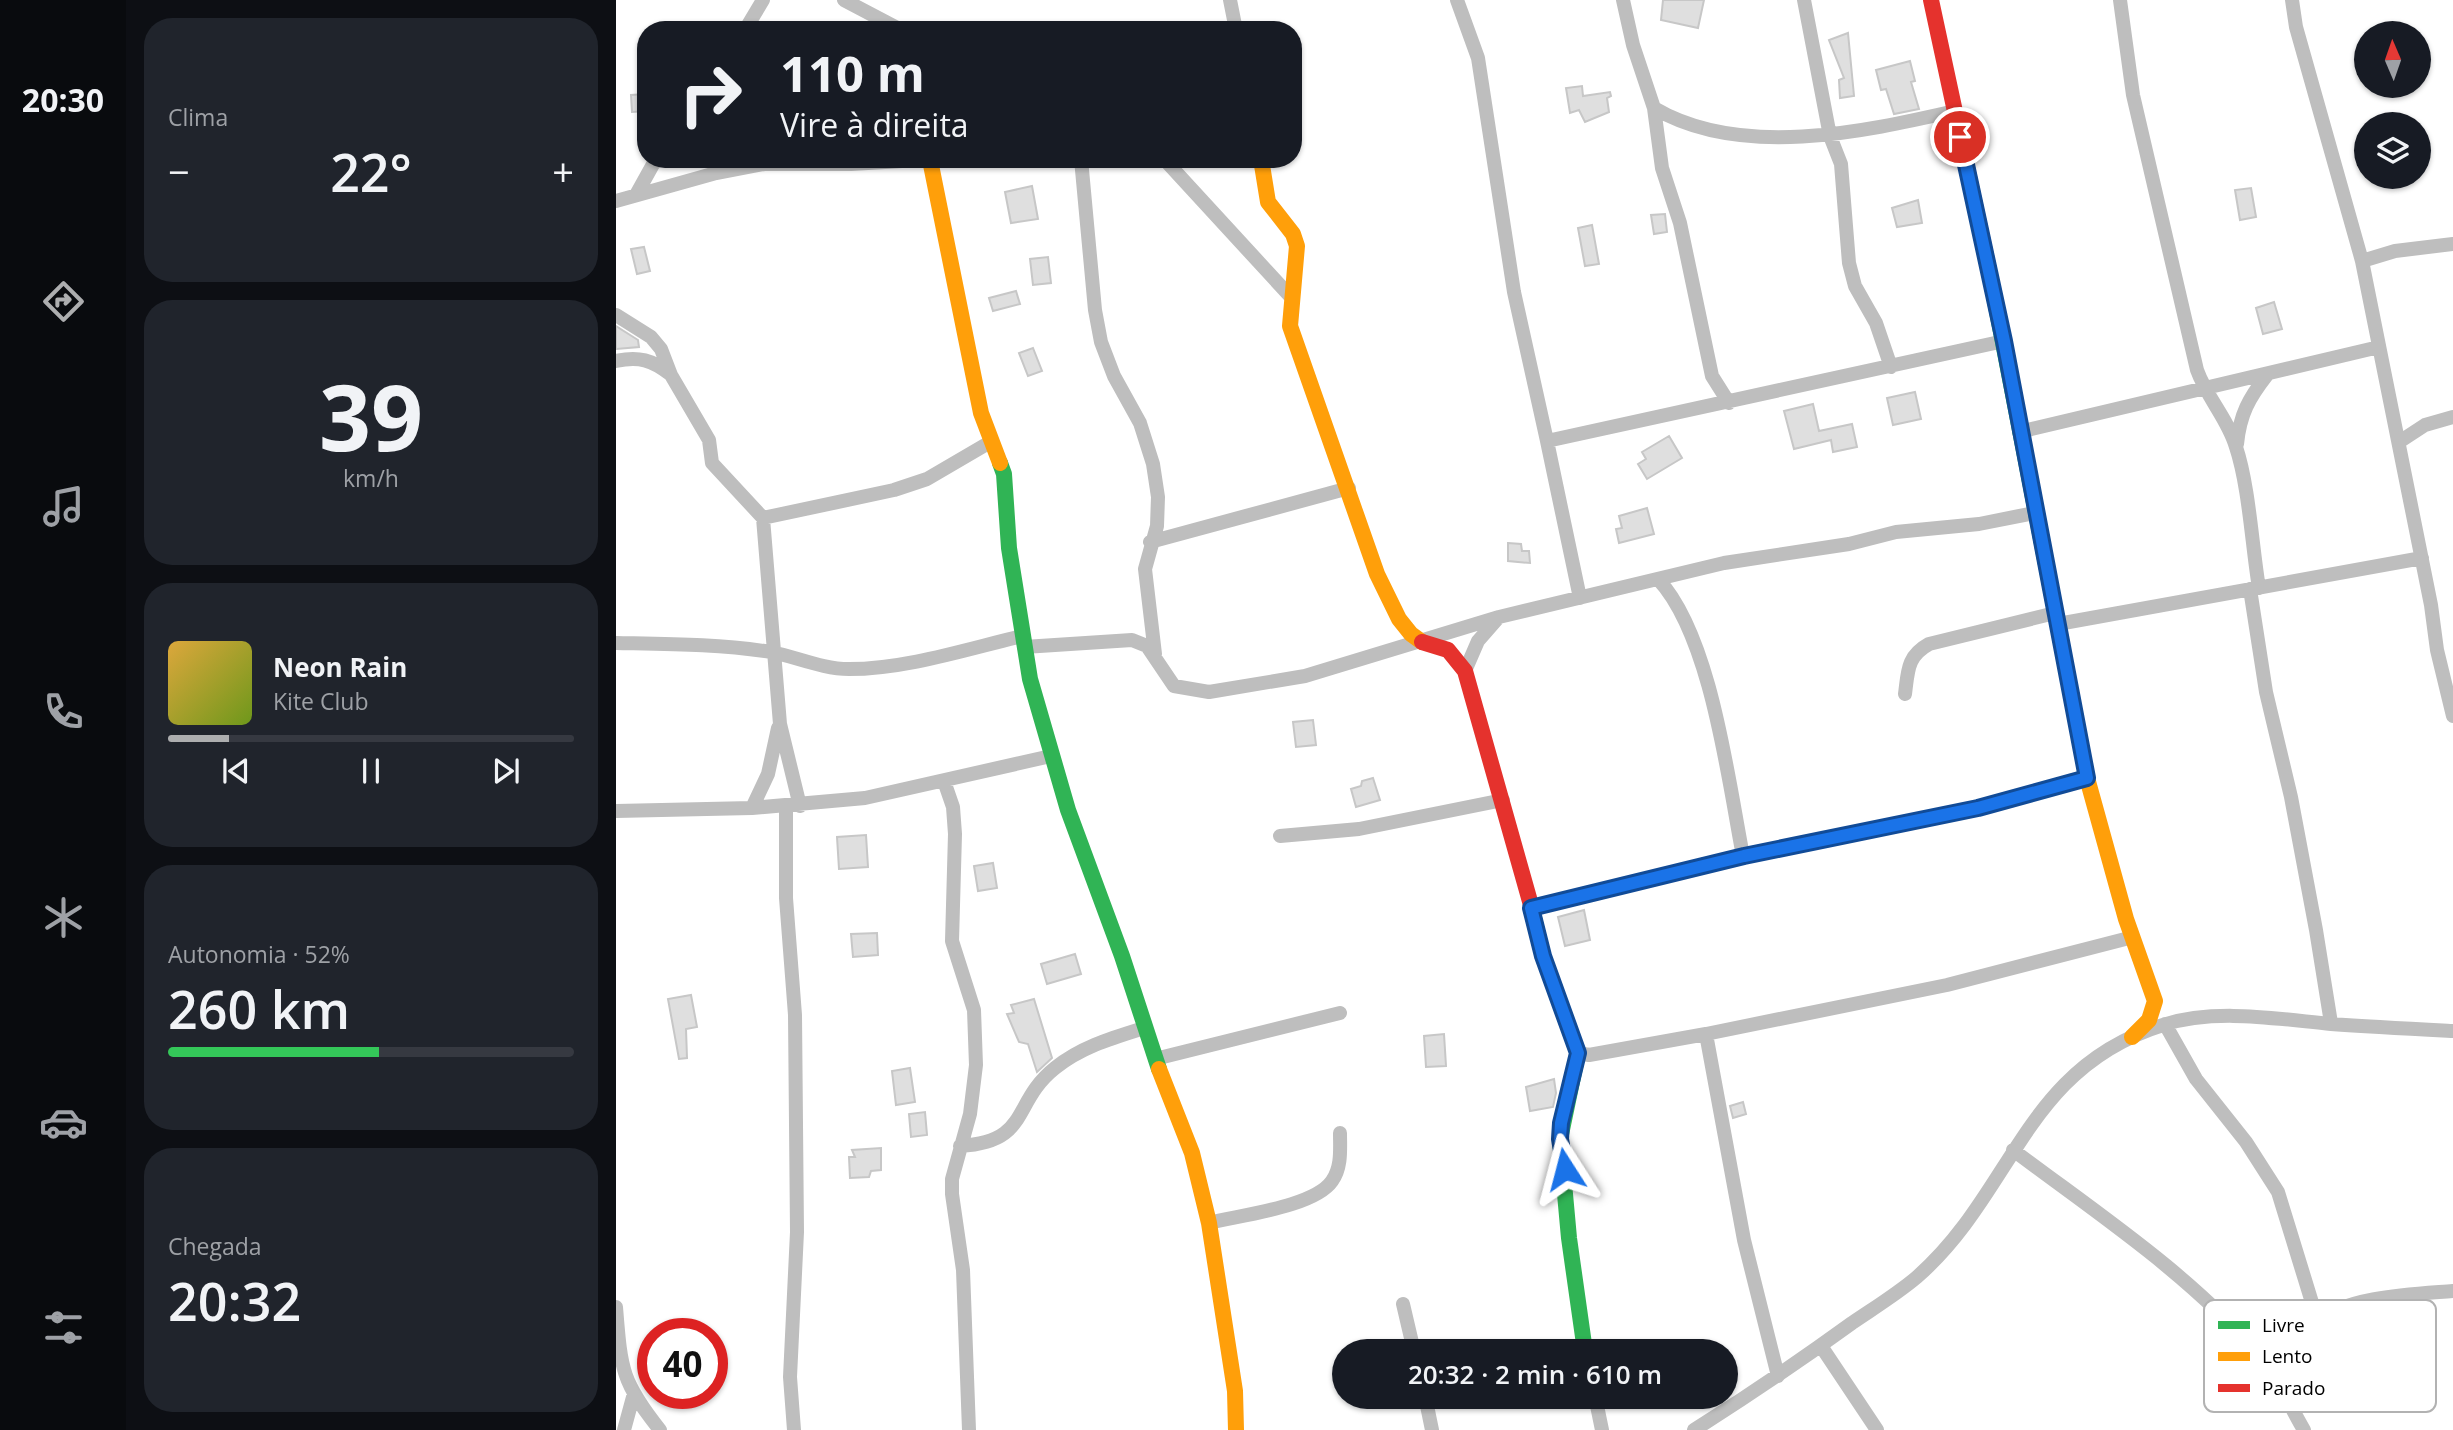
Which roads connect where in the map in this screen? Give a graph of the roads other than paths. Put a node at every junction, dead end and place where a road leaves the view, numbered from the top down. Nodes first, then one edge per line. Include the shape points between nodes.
1 (763, 0) edge
2 (844, 0) edge
3 (1230, 0) edge
4 (1457, 0) edge
5 (1623, 0) edge
6 (1804, 0) edge
7 (1931, 0) edge
8 (2120, 0) edge
9 (2292, 0) edge
10 (750, 21) edge
11 (884, 21) edge
12 (1234, 21) edge
13 (1654, 108) junction
14 (1955, 111) junction
15 (1830, 135) junction
16 (651, 168) edge
17 (743, 168) edge
18 (932, 168) edge
19 (1082, 168) edge
20 (1172, 168) edge
21 (1263, 168) edge
22 (636, 195) junction
23 (616, 201) edge
24 (2453, 244) edge
25 (2362, 261) junction
26 (1289, 295) junction
27 (616, 315) edge
28 (2004, 341) junction
29 (2379, 347) junction
30 (616, 361) edge
31 (1891, 367) junction
32 (671, 375) junction
33 (2267, 375) junction
34 (2203, 389) junction
35 (1729, 403) junction
36 (2453, 417) edge
37 (2019, 432) junction
38 (992, 441) junction
39 (1547, 441) junction
40 (2399, 442) junction
41 (2237, 449) junction
42 (1349, 488) junction
43 (2034, 513) junction
44 (763, 518) junction
45 (1150, 542) junction
46 (2422, 558) junction
47 (1658, 579) junction
48 (2254, 588) junction
49 (1580, 598) junction
50 (1499, 617) junction
51 (2057, 619) junction
52 (1417, 639) junction
53 (1023, 641) junction
54 (616, 643) edge
55 (773, 653) junction
56 (1155, 654) junction
57 (1465, 671) junction
58 (1905, 695) dead end
59 (2453, 714) edge
60 (779, 724) junction
61 (1051, 756) junction
62 (2087, 778) junction
63 (944, 781) junction
64 (1503, 800) junction
65 (793, 806) junction
66 (752, 808) junction
67 (616, 811) edge
68 (1280, 836) dead end
69 (1744, 856) junction
70 (1531, 908) junction
71 (2133, 937) junction
72 (1340, 1013) dead end
73 (2165, 1024) junction
74 (2330, 1024) junction
75 (1144, 1028) junction
76 (2453, 1031) edge
77 (1706, 1034) junction
78 (2132, 1037) junction
79 (1578, 1053) junction
80 (1155, 1059) junction
81 (1340, 1133) dead end
82 (960, 1146) junction
83 (2013, 1150) junction
84 (1209, 1223) junction
85 (2453, 1291) edge
86 (2206, 1300) edge
87 (2311, 1300) edge
88 (2381, 1300) edge
89 (1403, 1304) dead end
90 (616, 1307) edge
91 (1411, 1339) edge
92 (1584, 1339) edge
93 (1821, 1346) junction
94 (1778, 1376) junction
95 (634, 1397) junction
96 (1428, 1409) edge
97 (1598, 1409) edge
98 (2295, 1412) edge
99 (624, 1430) edge
100 (660, 1430) edge
101 (794, 1430) edge
102 (969, 1430) edge
103 (1236, 1430) edge
104 (1432, 1430) edge
105 (1602, 1430) edge
106 (1694, 1430) edge
107 (1877, 1430) edge
108 (2304, 1430) edge

1 - 10 street
2 - 11 street
3 - 12 street
4 - 39 street via 1478,58 1514,292
5 - 13 street
6 - 15 street
7 - 14 street
8 - 34 street via 2133,95
9 - 25 street
13 - 15 street via 1696,127 1726,133
13 - 35 street via 1662,167 1680,223 1712,376
14 - 15 street
14 - 28 street
15 - 31 street via 1841,164 1846,242 1855,286 1876,323
16 - 22 street
17 - 22 street
18 - 38 street via 981,412
19 - 45 street via 1101,342 1140,423 1153,464 1158,506
20 - 26 street
21 - 26 street via 1271,208 1293,232 1297,247 1298,274
22 - 23 street
24 - 25 street via 2395,251
25 - 29 street
26 - 42 street via 1290,326
27 - 32 street via 651,337
28 - 31 street
28 - 37 street
29 - 33 street
29 - 40 street
30 - 32 street via 642,358
31 - 35 street
32 - 44 street via 709,440 712,463
33 - 34 street
33 - 41 street via 2247,400 2239,421
34 - 37 street
34 - 41 street via 2227,424
35 - 39 street
36 - 40 street via 2424,425
37 - 43 street
38 - 44 street via 927,479
38 - 53 street via 1004,474
39 - 49 street
40 - 46 street
41 - 48 street
42 - 45 street
42 - 52 street via 1388,599
43 - 47 street via 1896,532
43 - 51 street
44 - 55 street
45 - 56 street via 1145,569
46 - 48 street
46 - 59 street
47 - 49 street
47 - 69 street via 1680,611 1700,655
48 - 51 street
48 - 74 street via 2266,692 2291,797
49 - 50 street
50 - 52 street
50 - 57 street via 1478,641
51 - 58 street via 1929,644 1910,660
51 - 62 street
52 - 56 street via 1306,676 1209,692 1174,686
52 - 57 street via 1457,655
53 - 55 street via 849,669
53 - 56 street via 1132,640
53 - 61 street
54 - 55 street
55 - 60 street
57 - 64 street
60 - 65 street
60 - 66 street via 768,774
61 - 63 street
61 - 75 street
62 - 69 street via 1903,825
62 - 71 street
63 - 65 street via 865,799
63 - 82 street via 953,807 955,834 952,941 974,1010 976,1065 970,1114
64 - 68 street via 1359,829
64 - 70 street
65 - 66 street
65 - 101 street via 786,898 795,1015 797,1232 790,1377
66 - 67 street
69 - 70 street
70 - 79 street
71 - 77 street via 1947,985
71 - 78 street via 2155,1000 2149,1020
72 - 80 street
73 - 74 street via 2214,1017
73 - 78 street
73 - 87 street via 2196,1079 2278,1192
74 - 76 street
75 - 80 street
75 - 82 street via 1094,1043 1055,1068 1011,1131 998,1140
77 - 79 street via 1589,1055
77 - 94 street via 1744,1240
78 - 83 street via 2074,1073
79 - 92 street via 1560,1139
80 - 84 street via 1192,1153
81 - 84 street via 1339,1165 1321,1192
82 - 102 street via 951,1194 963,1270
83 - 86 street
83 - 93 street via 1965,1227 1939,1255
84 - 103 street via 1235,1391
85 - 88 street
89 - 91 street
90 - 95 street via 622,1371
93 - 94 street
93 - 107 street
94 - 106 street
95 - 99 street
95 - 100 street
96 - 104 street
97 - 105 street
98 - 108 street

